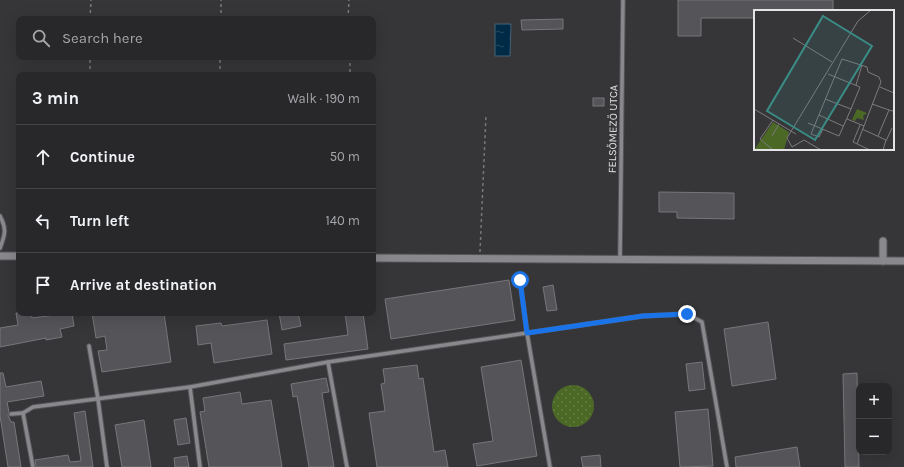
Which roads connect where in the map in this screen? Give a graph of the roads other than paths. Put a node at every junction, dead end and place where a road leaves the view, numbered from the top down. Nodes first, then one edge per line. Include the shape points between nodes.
1 (623, 0) edge
2 (0, 216) edge
3 (883, 241) dead end
4 (0, 248) edge
5 (0, 256) edge
6 (16, 256) edge
7 (376, 258) edge
8 (620, 259) junction
9 (883, 261) junction
10 (904, 261) edge
11 (520, 280) dead end
12 (527, 333) junction
13 (89, 346) dead end
14 (328, 362) junction
15 (190, 387) junction
16 (98, 399) junction
17 (23, 413) junction
18 (11, 414) dead end
19 (33, 467) edge
20 (107, 467) edge
21 (200, 467) edge
22 (347, 467) edge
23 (550, 467) edge
24 (727, 467) edge

1 - 8 lane, FELSŐMEZŐ UTCA
2 - 4 lane via 5,225
3 - 9 street
5 - 6 street
7 - 8 street
8 - 9 street
9 - 10 street
11 - 12 lane
12 - 14 lane
12 - 23 lane
12 - 24 lane via 643,316 687,314 702,322
13 - 16 lane
14 - 15 lane
14 - 22 lane
15 - 16 lane
15 - 21 lane
16 - 17 lane via 33,407
16 - 20 lane
17 - 18 lane
17 - 19 lane

